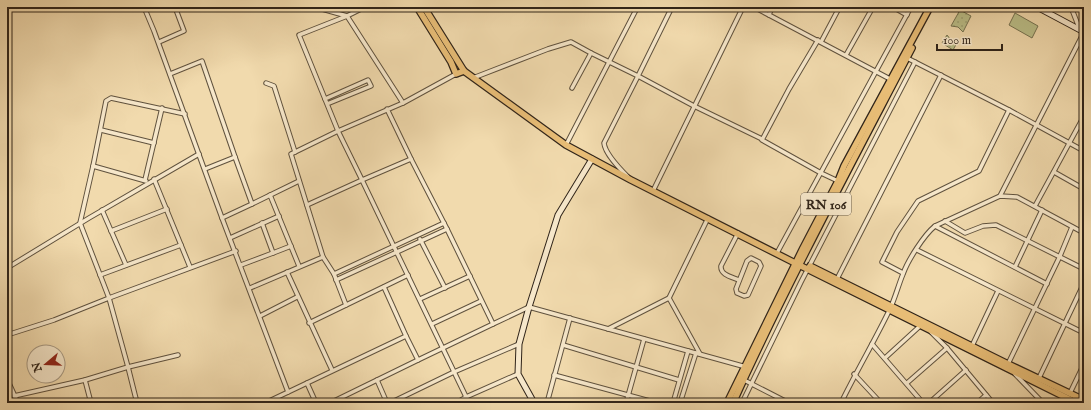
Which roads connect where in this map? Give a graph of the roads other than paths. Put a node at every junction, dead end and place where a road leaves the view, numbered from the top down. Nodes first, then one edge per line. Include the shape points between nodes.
1 (144, 7) edge
2 (175, 7) edge
3 (315, 7) edge
4 (365, 7) edge
5 (417, 7) edge
6 (424, 7) edge
7 (636, 7) edge
8 (672, 7) edge
9 (743, 7) edge
10 (754, 7) edge
11 (772, 7) edge
12 (833, 7) edge
13 (873, 7) edge
14 (893, 7) edge
15 (911, 7) edge
16 (930, 7) edge
17 (933, 7) edge
18 (1037, 7) edge
19 (1071, 7) edge
20 (839, 8) edge
21 (769, 14) junction
22 (907, 15) junction
23 (347, 16) junction
24 (1083, 31) edge
25 (819, 41) junction
26 (159, 42) junction
27 (591, 53) junction
28 (846, 55) junction
29 (906, 58) junction
30 (608, 61) junction
31 (916, 62) junction
32 (464, 71) junction
33 (876, 72) junction
34 (170, 74) junction
35 (456, 74) junction
36 (941, 75) junction
37 (638, 76) junction
38 (473, 78) junction
39 (890, 79) junction
40 (266, 83) dead end
41 (572, 88) dead end
42 (325, 99) junction
43 (403, 103) junction
44 (328, 104) junction
45 (694, 106) junction
46 (162, 108) junction
47 (387, 109) junction
48 (1009, 110) junction
49 (185, 114) junction
50 (1084, 116) edge
51 (1037, 125) junction
52 (101, 130) junction
53 (338, 132) junction
54 (762, 139) junction
55 (1070, 142) junction
56 (154, 143) junction
57 (566, 145) junction
58 (1084, 151) edge
59 (295, 152) junction
60 (199, 154) junction
61 (234, 157) junction
62 (411, 159) junction
63 (592, 159) junction
64 (93, 166) junction
65 (205, 168) junction
66 (1054, 172) junction
67 (821, 173) junction
68 (154, 179) junction
69 (145, 180) junction
70 (362, 180) junction
71 (631, 180) junction
72 (300, 181) junction
73 (838, 181) junction
74 (150, 182) junction
75 (1084, 189) edge
76 (653, 191) junction
77 (270, 195) junction
78 (1000, 196) junction
79 (252, 204) junction
80 (307, 205) junction
81 (1036, 206) junction
82 (167, 209) junction
83 (102, 210) junction
84 (1042, 210) junction
85 (279, 216) junction
86 (222, 218) junction
87 (708, 218) junction
88 (945, 221) junction
89 (262, 223) junction
90 (444, 223) junction
91 (80, 224) junction
92 (935, 226) junction
93 (1072, 227) junction
94 (447, 229) junction
95 (111, 231) junction
96 (738, 233) junction
97 (1084, 233) edge
98 (417, 235) junction
99 (230, 238) junction
100 (421, 240) junction
101 (1028, 240) junction
102 (181, 245) junction
103 (291, 246) junction
104 (393, 246) junction
105 (917, 250) junction
106 (236, 252) junction
107 (396, 252) junction
108 (273, 253) junction
109 (777, 253) junction
110 (1060, 256) junction
111 (323, 257) junction
112 (798, 263) junction
113 (126, 265) junction
114 (241, 265) junction
115 (299, 266) junction
116 (809, 267) junction
117 (1015, 267) junction
118 (7, 268) edge
119 (190, 268) junction
120 (1084, 269) edge
121 (287, 272) junction
122 (903, 273) junction
123 (334, 274) junction
124 (100, 275) junction
125 (408, 275) junction
126 (470, 276) junction
127 (336, 280) junction
128 (739, 280) junction
129 (836, 281) junction
130 (1084, 283) edge
131 (1047, 284) junction
132 (384, 287) junction
133 (250, 288) junction
134 (445, 288) junction
135 (998, 291) junction
136 (109, 298) junction
137 (297, 298) junction
138 (669, 298) junction
139 (420, 299) junction
140 (482, 301) junction
141 (346, 304) junction
142 (529, 307) junction
143 (890, 308) junction
144 (1035, 309) junction
145 (260, 316) junction
146 (570, 318) junction
147 (309, 323) junction
148 (432, 324) junction
149 (492, 324) junction
150 (1065, 324) junction
151 (920, 326) junction
152 (608, 329) junction
153 (929, 330) junction
154 (1084, 333) edge
155 (7, 335) edge
156 (406, 336) junction
157 (644, 339) junction
158 (519, 344) junction
159 (872, 344) junction
160 (562, 345) junction
161 (972, 346) junction
162 (442, 348) junction
163 (947, 348) junction
164 (688, 351) junction
165 (698, 354) junction
166 (178, 355) dead end
167 (885, 358) junction
168 (418, 360) junction
169 (1008, 364) junction
170 (1084, 364) edge
171 (128, 367) junction
172 (637, 367) junction
173 (747, 367) junction
174 (332, 370) junction
175 (966, 370) junction
176 (454, 372) junction
177 (1014, 372) junction
178 (518, 374) junction
179 (854, 374) junction
180 (554, 375) junction
181 (1039, 378) junction
182 (7, 379) edge
183 (85, 380) junction
184 (377, 380) junction
185 (679, 380) junction
186 (744, 380) junction
187 (307, 383) junction
188 (907, 383) junction
189 (752, 384) junction
190 (288, 392) junction
191 (1070, 393) junction
192 (629, 394) junction
193 (986, 395) junction
194 (14, 396) junction
195 (466, 397) junction
196 (780, 398) junction
197 (1084, 400) edge
198 (535, 402) edge
199 (18, 403) edge
200 (91, 403) edge
201 (136, 403) edge
202 (265, 403) edge
203 (316, 403) edge
204 (330, 403) edge
205 (389, 403) edge
206 (456, 403) edge
207 (469, 403) edge
208 (522, 403) edge
209 (547, 403) edge
210 (626, 403) edge
211 (657, 403) edge
212 (673, 403) edge
213 (680, 403) edge
214 (727, 403) edge
215 (733, 403) edge
216 (742, 403) edge
217 (778, 403) edge
218 (789, 403) edge
219 (841, 403) edge
220 (881, 403) edge
221 (922, 403) edge
222 (929, 403) edge
223 (977, 403) edge
224 (993, 403) edge
225 (1043, 403) edge
226 (1077, 403) edge

1 - 26 street
2 - 26 street via 184,31
3 - 23 street
4 - 23 street
5 - 35 main road
6 - 32 main road
7 - 30 street
8 - 37 street
9 - 45 street
10 - 21 street
11 - 21 street
12 - 20 street
13 - 28 street
14 - 22 street
15 - 22 street
16 - 39 main road, RN 106
17 - 29 main road, RN 106
18 - 24 street
19 - 24 street
20 - 25 street
21 - 25 street
22 - 33 street
23 - 42 street via 299,35
23 - 43 street
24 - 51 street
25 - 28 street
25 - 54 street
26 - 34 street
27 - 30 street
27 - 38 street via 571,42 548,48
27 - 41 street
28 - 33 street
29 - 31 street
29 - 112 main road, RN 106
30 - 37 street
30 - 57 street
31 - 36 street
31 - 116 street
32 - 35 main road
32 - 38 main road
33 - 39 street
33 - 67 street
34 - 49 street
34 - 61 street via 202,61
35 - 43 street
36 - 48 street
36 - 129 street
37 - 45 street
37 - 71 street via 604,143 616,164
38 - 57 main road
39 - 73 main road, RN 106
40 - 59 street via 274,86
42 - 44 street
42 - 44 street via 368,80 371,86
43 - 47 street
44 - 53 street
45 - 54 street
45 - 76 street
46 - 49 street
46 - 52 street via 108,99
46 - 56 street
47 - 53 street
47 - 62 street
48 - 51 street
48 - 122 street via 979,171 918,201 897,232 882,262
49 - 60 street
50 - 55 street
51 - 55 street
51 - 78 street
52 - 56 street
52 - 64 street
53 - 59 street
53 - 70 street
54 - 67 street
55 - 58 street
55 - 66 street
56 - 69 street
57 - 63 main road
59 - 72 street via 291,154
60 - 65 street
60 - 68 street
61 - 65 street
61 - 79 street
62 - 70 street
62 - 90 street
63 - 71 main road
63 - 142 street via 558,215
64 - 69 street
64 - 91 street
65 - 86 street
66 - 75 street
66 - 81 street
67 - 73 street
67 - 109 street
68 - 74 street
68 - 82 street
69 - 74 street
70 - 80 street
70 - 104 street
71 - 76 main road
72 - 77 street
72 - 80 street
73 - 112 main road, RN 106
74 - 83 street
76 - 87 main road
77 - 79 street
77 - 85 street
78 - 81 street via 1017,197
78 - 88 street
79 - 86 street
80 - 111 street
81 - 84 street
82 - 95 street
82 - 102 street
83 - 91 street
83 - 95 street
84 - 93 street
84 - 101 street
85 - 89 street
85 - 103 street
86 - 99 street
87 - 96 main road
87 - 138 street
88 - 92 street
88 - 101 street via 965,233 983,226 996,225
89 - 99 street
89 - 108 street
90 - 94 street
90 - 98 street
91 - 118 street
91 - 124 street
92 - 105 street via 928,231
92 - 117 street
93 - 97 street
93 - 110 street
94 - 100 street
94 - 126 street
95 - 113 street
96 - 109 main road
96 - 128 street via 721,270
98 - 100 street
98 - 104 street
99 - 106 street
100 - 107 street
100 - 134 street
101 - 110 street
101 - 117 street
102 - 113 street
102 - 119 street
103 - 108 street
103 - 115 street
104 - 107 street
104 - 123 street
105 - 122 street
105 - 135 street
106 - 114 street
106 - 119 street
107 - 125 street
107 - 127 street
108 - 114 street
109 - 112 main road
110 - 120 street
110 - 131 street
111 - 115 street
111 - 123 street
112 - 116 main road
112 - 173 main road, RN 106
113 - 124 street
114 - 133 street
115 - 121 street
116 - 129 main road
116 - 189 street
117 - 131 street
119 - 136 street
121 - 133 street
121 - 137 street
122 - 143 street
123 - 127 street
124 - 136 street
125 - 132 street
125 - 139 street
126 - 134 street
126 - 140 street
127 - 141 street
128 - 128 street via 748,260 751,258 760,264 746,296 736,292
129 - 143 main road
130 - 150 street
131 - 144 street
132 - 141 street
132 - 156 street
133 - 145 street
134 - 139 street
135 - 144 street
135 - 161 street
136 - 155 street
136 - 171 street
137 - 145 street
137 - 147 street
138 - 152 street
138 - 165 street
139 - 148 street
140 - 148 street
140 - 149 street
141 - 147 street
142 - 146 street
142 - 149 street
142 - 158 street
143 - 151 main road
143 - 159 street
143 - 161 main road
144 - 150 street
144 - 169 street
145 - 190 street
146 - 152 street
146 - 160 street
147 - 174 street
148 - 162 street
149 - 162 street
150 - 154 street
150 - 181 street
151 - 153 main road
151 - 167 street
152 - 157 street
153 - 163 street
153 - 177 main road
156 - 168 street
156 - 174 street
157 - 164 street
157 - 172 street
158 - 176 street
158 - 178 street
159 - 167 street
159 - 179 street
160 - 172 street
160 - 180 street
161 - 169 main road
162 - 168 street
162 - 176 street
163 - 175 street
163 - 188 street
164 - 165 street
164 - 185 street
165 - 173 street
165 - 213 street
166 - 171 street
167 - 188 street
168 - 184 street
169 - 181 main road
170 - 191 street
171 - 183 street
171 - 201 street
172 - 185 street
172 - 192 street
173 - 186 main road
173 - 214 main road, RN 106
174 - 187 street
175 - 193 street
175 - 222 street
176 - 195 street
176 - 205 street
177 - 225 street
177 - 226 main road
178 - 195 street
178 - 198 street
179 - 219 street
179 - 220 street
180 - 192 street
180 - 209 street
181 - 191 main road
182 - 194 street
183 - 194 street
183 - 200 street
184 - 204 street
184 - 205 street
185 - 212 street
186 - 189 street
186 - 215 main road
187 - 190 street
187 - 203 street
188 - 221 street
189 - 196 street
189 - 216 street
190 - 202 street
191 - 197 main road
192 - 210 street
192 - 211 street
193 - 223 street
193 - 224 street
194 - 199 street
195 - 206 street
195 - 207 street
196 - 217 street
196 - 218 street
198 - 208 street

